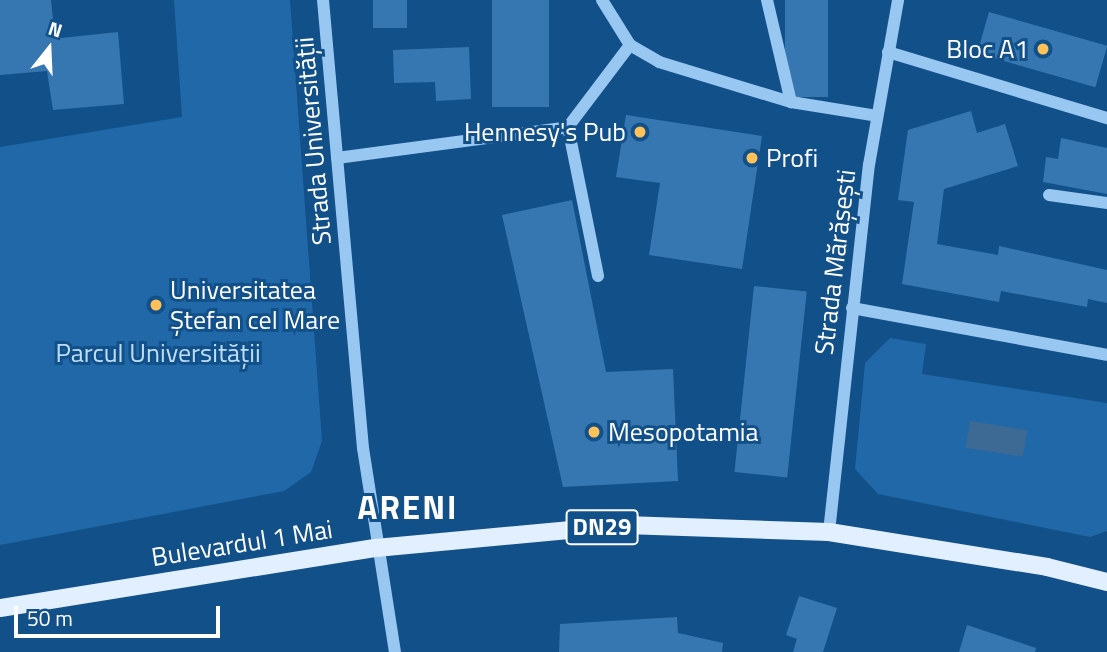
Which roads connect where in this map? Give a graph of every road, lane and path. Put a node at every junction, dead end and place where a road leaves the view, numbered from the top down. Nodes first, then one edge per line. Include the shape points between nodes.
1 (323, 0) edge
2 (602, 0) edge
3 (767, 0) edge
4 (898, 0) edge
5 (630, 45) junction
6 (888, 52) junction
7 (792, 102) junction
8 (877, 116) junction
9 (1107, 118) edge
10 (568, 127) junction
11 (337, 158) junction
12 (1049, 195) dead end
13 (1107, 203) edge
14 (598, 276) dead end
15 (852, 308) junction
16 (1107, 355) edge
17 (829, 532) junction
18 (376, 548) junction
19 (1107, 582) edge
20 (0, 608) edge
21 (395, 652) edge

1 - 11 street, Strada Universității
2 - 5 street
3 - 7 street
4 - 6 street, Strada Mărășești
5 - 7 street via 659,62
5 - 10 street
6 - 8 street, Strada Mărășești
6 - 9 street
7 - 8 street
8 - 15 street, Strada Mărășești
10 - 11 street
10 - 14 street
11 - 18 street, Strada Universității
12 - 13 street
15 - 16 street
15 - 17 street, Strada Mărășești
17 - 18 main road, Bulevardul 1 Mai / DN29 via 625,525
17 - 19 main road, DN29 via 1047,567
18 - 20 main road, Bulevardul 1 Mai / DN29
18 - 21 street, Strada Universității

